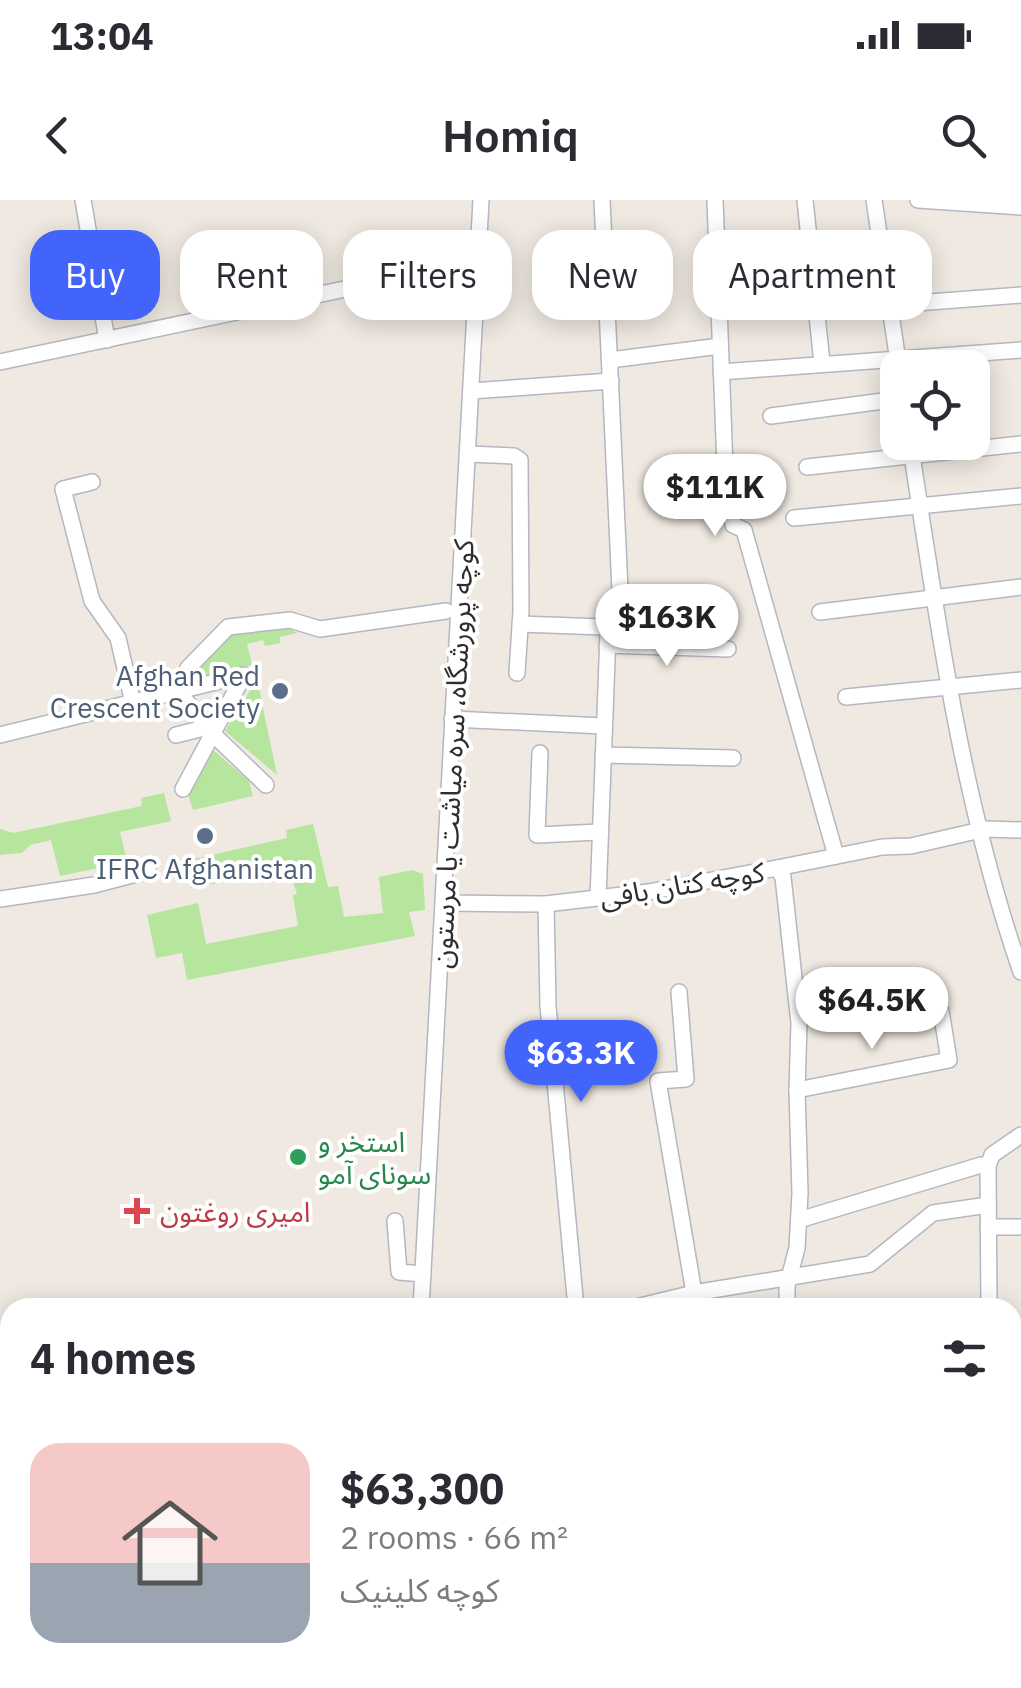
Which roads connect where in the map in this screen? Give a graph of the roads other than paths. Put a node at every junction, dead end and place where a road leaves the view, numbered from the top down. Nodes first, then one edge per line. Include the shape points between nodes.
1 (83, 200) edge
2 (480, 200) edge
3 (602, 200) edge
4 (716, 200) edge
5 (804, 200) edge
6 (874, 200) edge
7 (918, 200) edge
8 (1019, 205) edge
9 (478, 230) edge
10 (879, 230) edge
11 (343, 289) edge
12 (1021, 295) edge
13 (932, 302) edge
14 (474, 320) edge
15 (892, 320) edge
16 (107, 340) junction
17 (720, 346) junction
18 (896, 350) edge
19 (1021, 350) edge
20 (990, 353) edge
21 (610, 360) junction
22 (0, 362) edge
23 (880, 362) edge
24 (822, 364) junction
25 (721, 372) junction
26 (611, 382) junction
27 (471, 391) junction
28 (880, 401) edge
29 (771, 416) dead end
30 (1021, 444) edge
31 (990, 445) edge
32 (468, 454) junction
33 (880, 454) edge
34 (913, 460) edge
35 (807, 467) dead end
36 (92, 482) dead end
37 (1021, 496) edge
38 (920, 506) junction
39 (794, 518) dead end
40 (1021, 587) edge
41 (935, 596) junction
42 (446, 611) dead end
43 (820, 612) dead end
44 (520, 624) junction
45 (608, 640) junction
46 (728, 648) dead end
47 (518, 673) dead end
48 (1021, 680) edge
49 (952, 688) junction
50 (178, 692) junction
51 (846, 696) dead end
52 (133, 703) junction
53 (452, 719) junction
54 (604, 726) junction
55 (211, 730) junction
56 (176, 735) dead end
57 (0, 736) edge
58 (540, 754) dead end
59 (603, 755) junction
60 (733, 758) dead end
61 (266, 785) dead end
62 (183, 788) dead end
63 (1021, 830) edge
64 (978, 831) junction
65 (599, 832) junction
66 (836, 856) junction
67 (777, 868) junction
68 (148, 871) dead end
69 (598, 898) junction
70 (0, 900) edge
71 (444, 903) junction
72 (546, 904) junction
73 (1021, 972) edge
74 (679, 992) dead end
75 (941, 1011) dead end
76 (797, 1090) junction
77 (1021, 1135) edge
78 (988, 1166) junction
79 (988, 1205) junction
80 (798, 1220) junction
81 (396, 1221) dead end
82 (1021, 1227) edge
83 (988, 1228) junction
84 (424, 1274) junction
85 (788, 1279) junction
86 (694, 1293) junction
87 (422, 1298) edge
88 (575, 1298) edge
89 (673, 1298) edge
90 (787, 1298) edge
91 (990, 1298) edge

1 - 16 street
2 - 9 street, کوچه پرورشگاه، سره میاشت یا مرستون
3 - 21 street
4 - 17 street
5 - 24 street
6 - 10 street
7 - 8 street
11 - 16 street
12 - 13 street
14 - 27 street, کوچه پرورشگاه، سره میاشت یا مرستون
15 - 18 street
16 - 22 street
17 - 21 street
17 - 25 street
19 - 20 street
21 - 26 street
23 - 24 street
24 - 25 street
25 - 66 street via 732,525 744,530
26 - 27 street
26 - 45 street via 622,633
27 - 32 street, کوچه پرورشگاه، سره میاشت یا مرستون
28 - 29 street
30 - 31 street
32 - 44 street via 520,460
32 - 53 street, کوچه پرورشگاه، سره میاشت یا مرستون
33 - 35 street
34 - 38 street
36 - 52 street via 63,489 92,601 118,638
37 - 38 street
38 - 39 street
38 - 41 street
40 - 41 street
41 - 43 street
41 - 49 street
42 - 50 street via 320,629 290,620 228,628 188,668
44 - 45 street via 603,628
44 - 47 street
45 - 46 street
45 - 54 street
48 - 49 street
49 - 51 street
49 - 64 street
50 - 52 street
50 - 55 street
50 - 55 street via 244,675
52 - 57 street
53 - 54 street
53 - 71 street, کوچه پرورشگاه، سره میاشت یا مرستون
54 - 59 street
55 - 56 street
55 - 61 street
55 - 62 street
58 - 65 street via 536,835
59 - 60 street
59 - 65 street
63 - 64 street
64 - 66 street
64 - 73 street
65 - 69 street
66 - 67 street
67 - 69 street, کوچه کتان بافی
67 - 76 street, کوچه کتان بافی via 799,1023
68 - 70 street
69 - 72 street, کوچه کتان بافی
71 - 72 street, کوچه کتان بافی
71 - 84 street, کوچه پرورشگاه، سره میاشت یا مرستون
72 - 88 street via 548,1006
74 - 86 street via 686,1079 658,1081
75 - 76 street via 949,1060
76 - 80 street, کوچه کتان بافی
77 - 78 street via 992,1155
78 - 79 street
78 - 80 street
79 - 83 street
79 - 85 street via 933,1212 870,1264
80 - 85 street, کوچه کتان بافی
81 - 84 street via 398,1272
82 - 83 street
83 - 91 street
84 - 87 street, کوچه پرورشگاه، سره میاشت یا مرستون
85 - 86 street
85 - 90 street, کوچه کتان بافی
86 - 89 street

